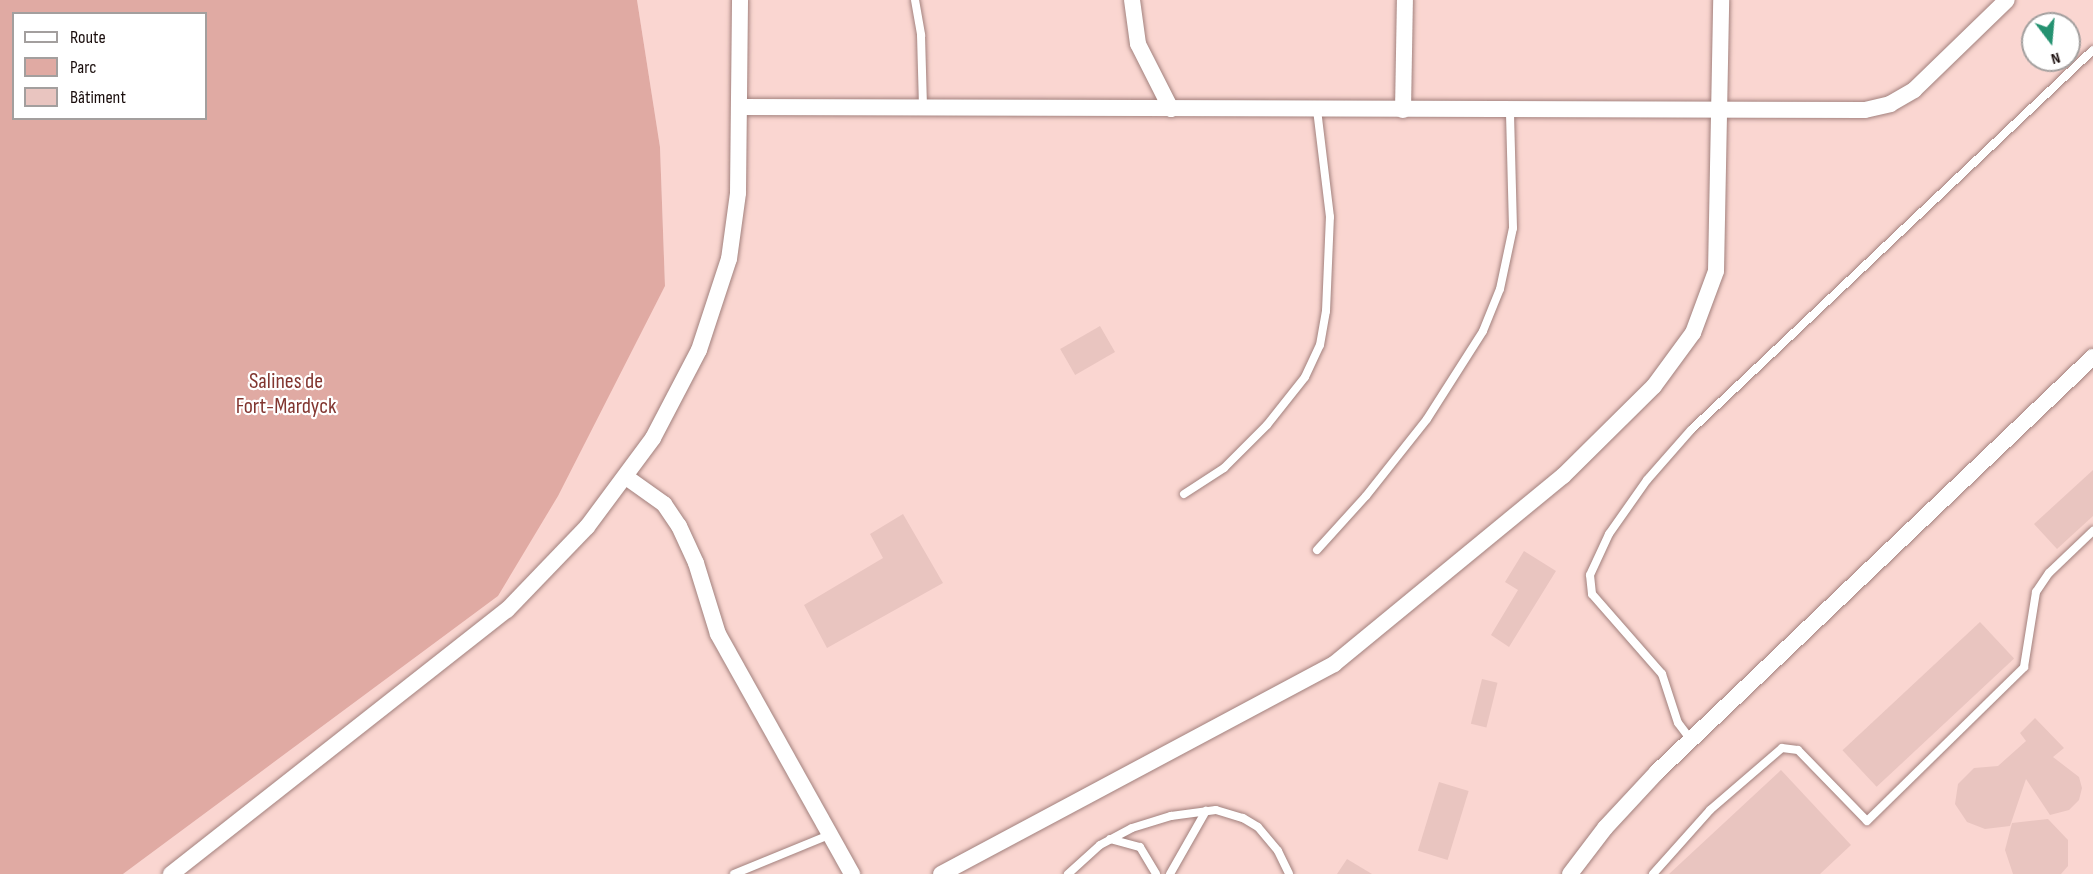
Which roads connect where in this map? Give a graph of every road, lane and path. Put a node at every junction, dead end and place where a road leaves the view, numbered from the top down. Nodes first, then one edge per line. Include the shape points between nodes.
1 (740, 0) edge
2 (915, 0) edge
3 (1132, 0) edge
4 (1405, 0) edge
5 (1721, 0) edge
6 (2007, 0) edge
7 (2093, 50) edge
8 (739, 107) junction
9 (923, 108) junction
10 (1171, 109) junction
11 (1317, 110) junction
12 (1403, 110) junction
13 (1510, 111) junction
14 (1721, 112) junction
15 (2093, 357) edge
16 (626, 477) junction
17 (1184, 494) dead end
18 (2093, 531) edge
19 (1317, 550) dead end
20 (1690, 740) junction
21 (1206, 810) junction
22 (829, 835) junction
23 (1110, 839) junction
24 (171, 874) edge
25 (734, 874) edge
26 (852, 874) edge
27 (941, 874) edge
28 (1068, 874) edge
29 (1156, 874) edge
30 (1170, 874) edge
31 (1289, 874) edge
32 (1570, 874) edge
33 (1653, 874) edge

1 - 8 street
2 - 9 lane via 921,35
3 - 10 street via 1138,44
4 - 12 street
5 - 14 street
6 - 14 street via 1921,84 1890,104 1857,111
7 - 20 lane via 1691,430 1647,480 1609,534 1590,575 1592,594 1662,674 1678,723
8 - 9 street
8 - 16 street via 737,213 719,297 687,379
9 - 10 street
10 - 11 street
11 - 12 street
11 - 17 lane via 1330,217 1326,311 1320,345 1305,377 1268,424 1224,468
12 - 13 street
13 - 14 street
13 - 19 lane via 1515,216 1502,279 1483,331 1432,412 1362,501
14 - 27 street via 1717,264 1706,306 1667,370 1596,445 1325,670
15 - 20 street
16 - 22 street via 664,504 679,526 696,563 718,634
16 - 24 street via 577,539 493,623
18 - 33 lane via 2049,573 2036,592 2024,667 1867,821 1798,750 1782,748 1710,810
20 - 32 street via 1624,805
21 - 23 lane via 1158,819
21 - 30 lane
21 - 31 lane via 1233,814 1258,827 1278,850
22 - 25 lane
22 - 26 street
23 - 28 lane
23 - 29 lane via 1140,847

